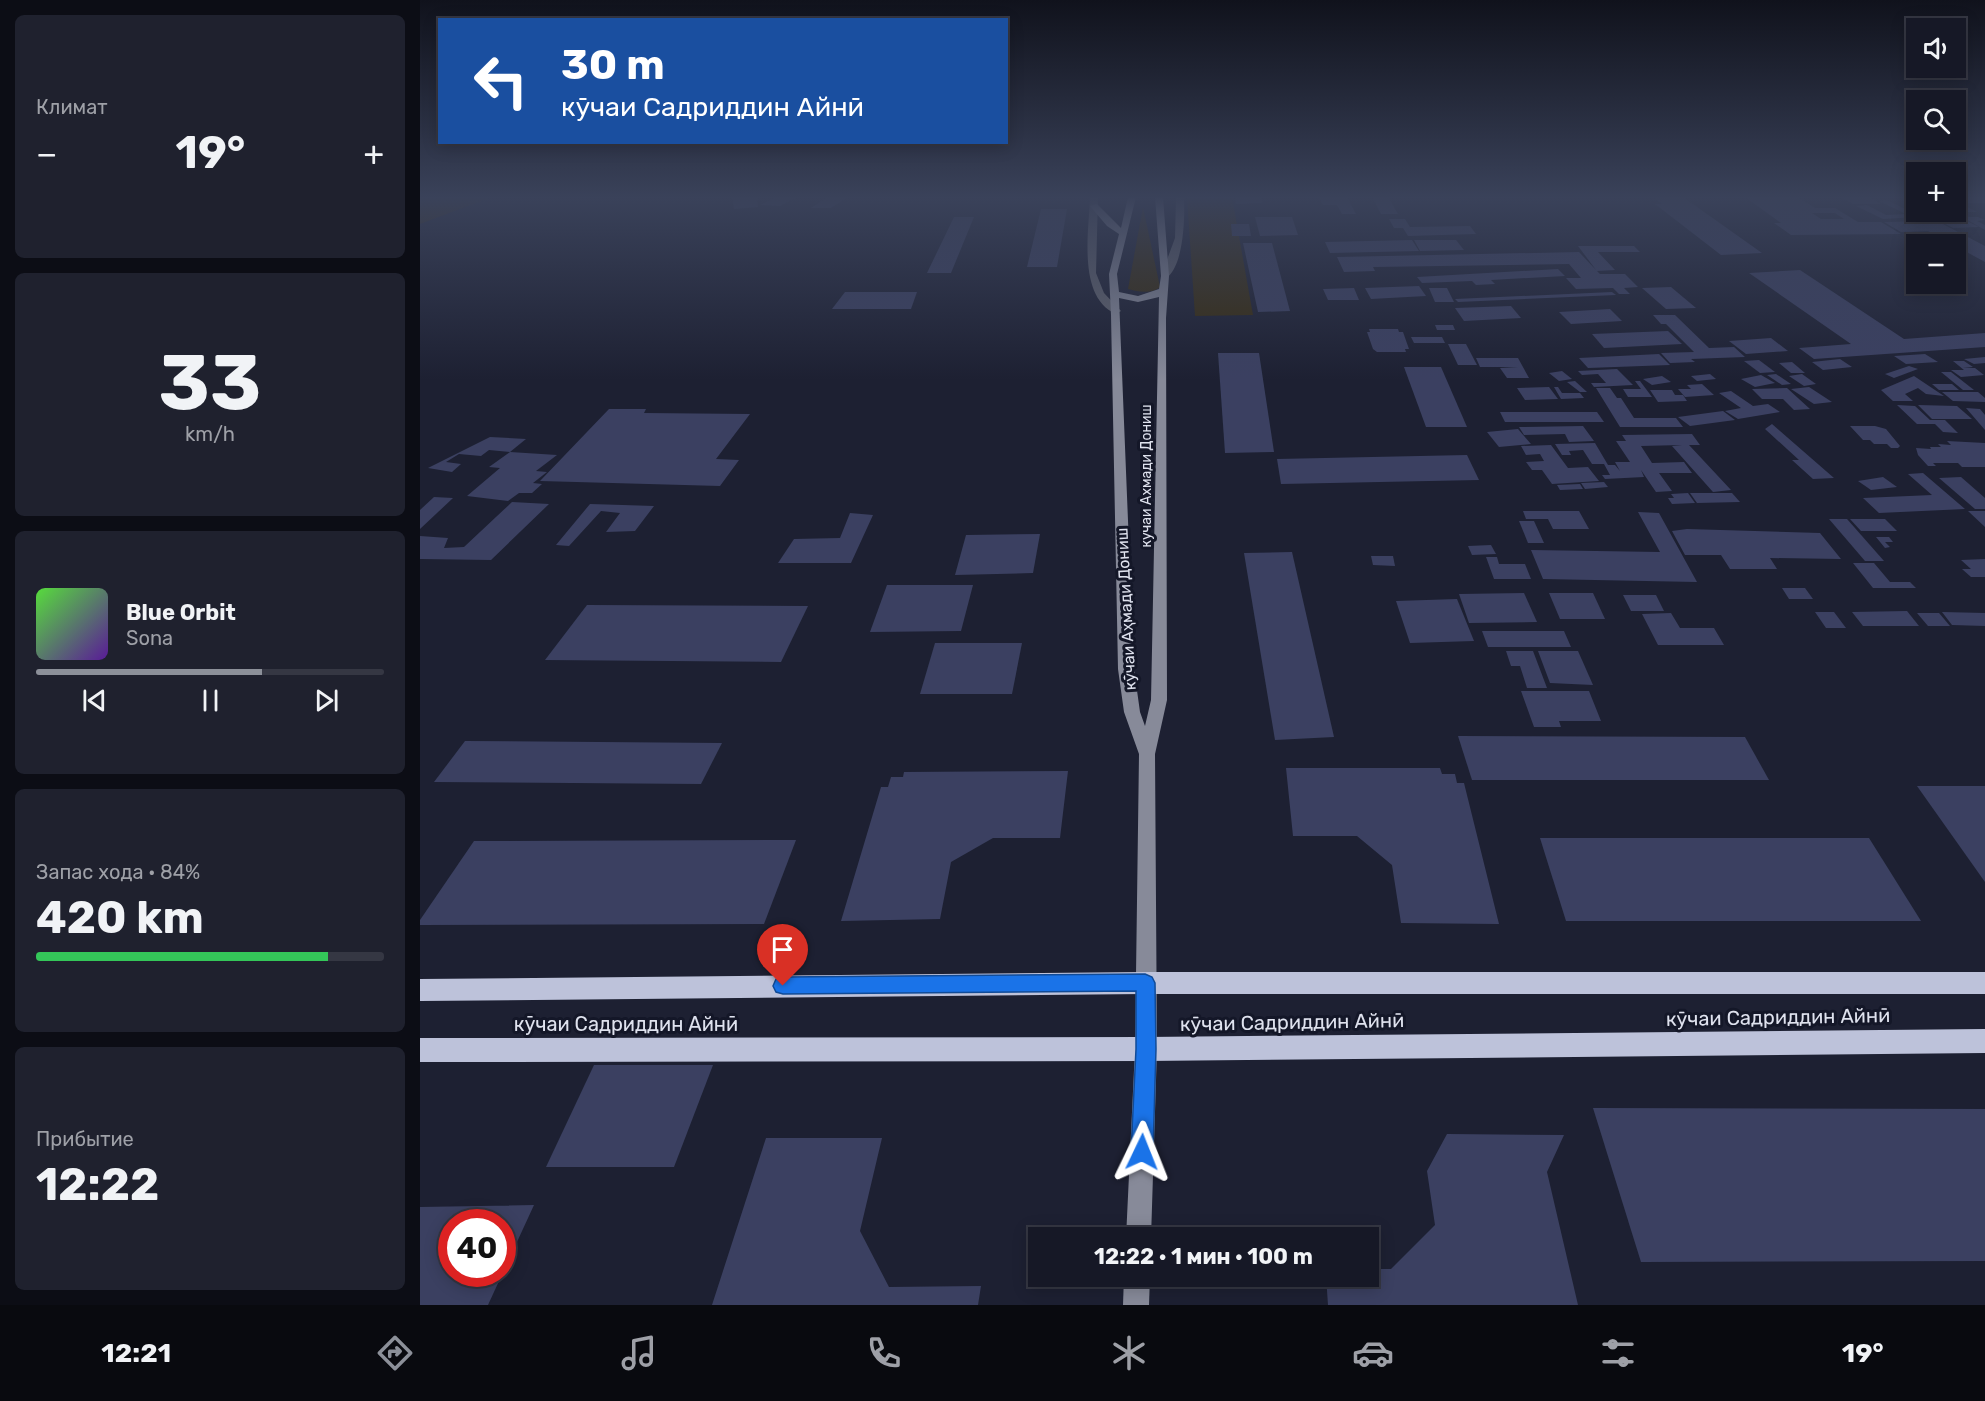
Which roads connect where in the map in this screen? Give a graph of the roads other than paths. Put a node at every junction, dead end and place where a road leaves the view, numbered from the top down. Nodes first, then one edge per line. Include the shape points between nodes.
1 (1092, 258) edge
2 (1117, 258) edge
3 (1164, 258) edge
4 (1172, 258) edge
5 (1165, 276) junction
6 (1163, 291) junction
7 (1113, 292) junction
8 (1116, 311) junction
9 (1147, 754) junction
10 (1145, 983) junction
11 (1985, 983) edge
12 (420, 990) edge
13 (1985, 1041) edge
14 (1146, 1049) junction
15 (420, 1050) edge
16 (1138, 1227) edge
17 (1137, 1287) edge
18 (1136, 1305) edge

1 - 8 street via 1092,273 1100,294
2 - 7 street, кӯчаи Аҳмади Дониш
3 - 5 street, кучаи Ахмади Дониш
4 - 5 street
5 - 6 street, кучаи Ахмади Дониш
6 - 7 street via 1138,299
6 - 9 street, кучаи Ахмади Дониш via 1159,700
7 - 8 street, кӯчаи Аҳмади Дониш
8 - 9 street, кӯчаи Аҳмади Дониш via 1126,669 1132,712
9 - 10 street, кӯчаи Аҳмади Дониш
10 - 11 highway, кӯчаи Садриддин Айнӣ
10 - 12 highway, кӯчаи Садриддин Айнӣ
10 - 14 street, кӯчаи Аҳмади Дониш
13 - 14 highway, кӯчаи Садриддин Айнӣ
14 - 15 highway, кӯчаи Садриддин Айнӣ
14 - 16 street, кӯчаи Аҳмади Дониш
17 - 18 street

